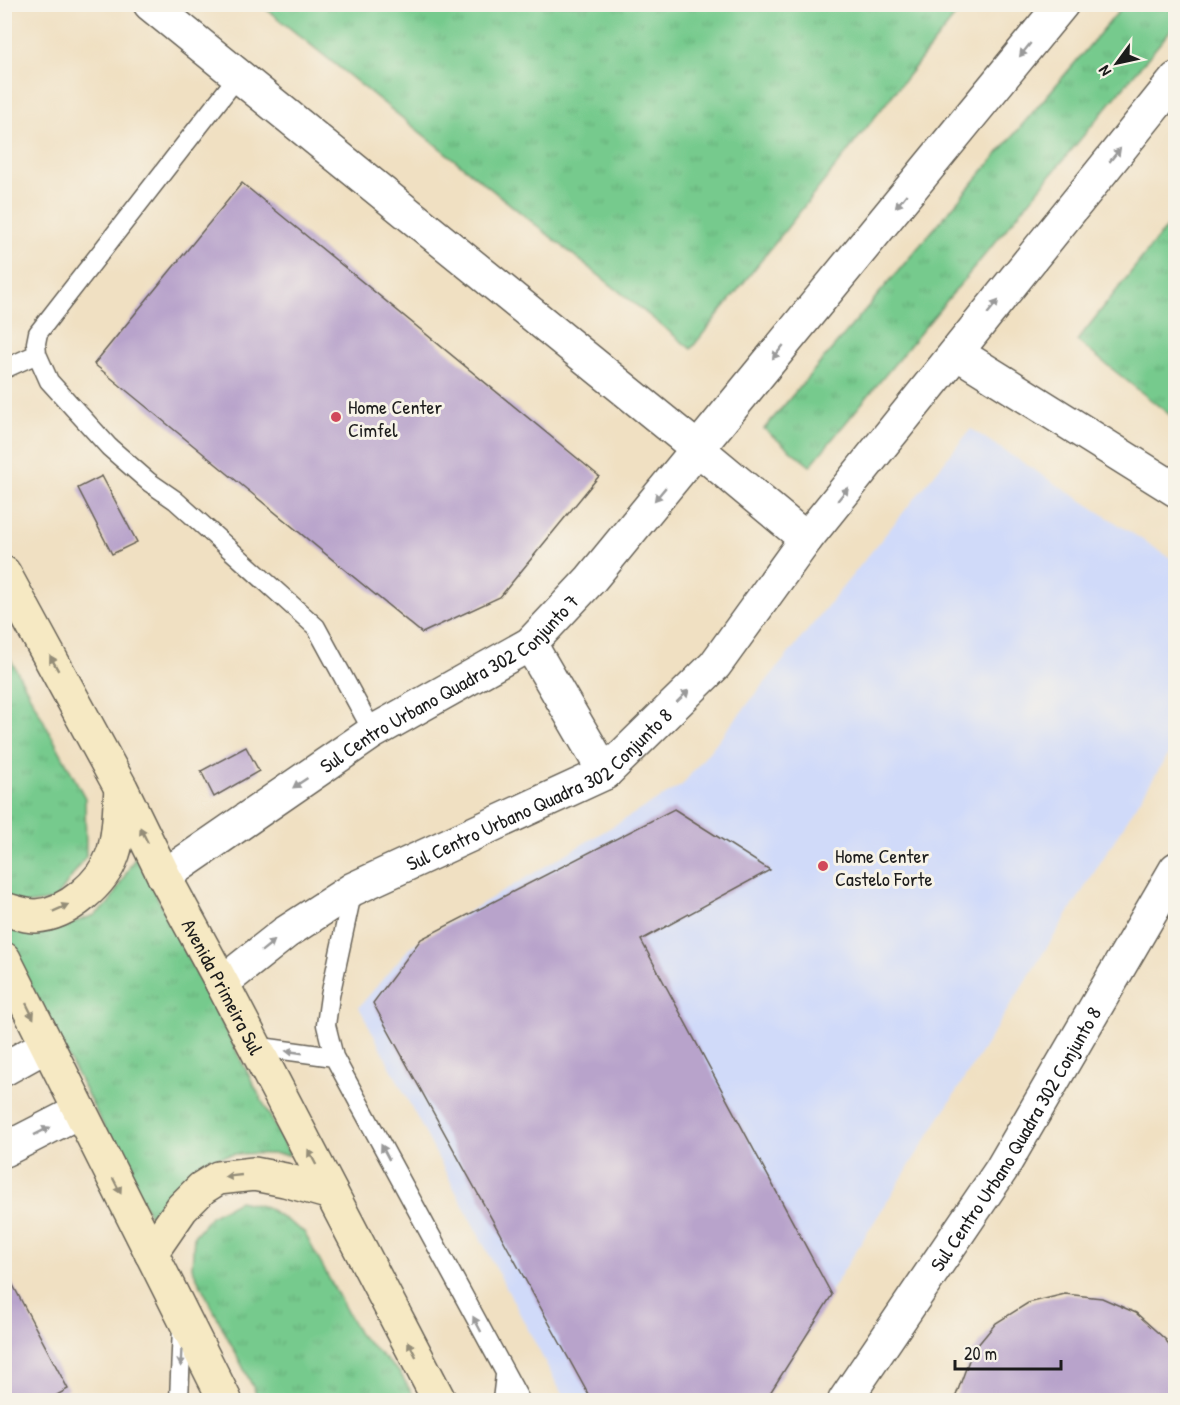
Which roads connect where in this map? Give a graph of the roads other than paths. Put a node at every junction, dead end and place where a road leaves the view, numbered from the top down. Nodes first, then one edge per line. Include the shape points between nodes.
1 (150, 4) edge
2 (1062, 4) edge
3 (238, 76) junction
4 (1176, 79) edge
5 (957, 353) junction
6 (37, 354) junction
7 (7, 365) edge
8 (698, 449) junction
9 (1176, 490) edge
10 (806, 539) junction
11 (4, 573) edge
12 (530, 644) junction
13 (374, 732) junction
14 (604, 773) junction
15 (121, 788) junction
16 (1176, 869) edge
17 (164, 876) junction
18 (353, 889) junction
19 (4, 909) edge
20 (4, 959) edge
21 (222, 983) junction
22 (47, 1045) junction
23 (254, 1046) junction
24 (334, 1057) junction
25 (4, 1069) edge
26 (80, 1111) junction
27 (4, 1150) edge
28 (330, 1193) junction
29 (151, 1253) junction
30 (182, 1315) junction
31 (505, 1375) junction
32 (178, 1401) edge
33 (225, 1401) edge
34 (439, 1401) edge
35 (501, 1401) edge
36 (520, 1401) edge
37 (845, 1401) edge

1 - 3 street
2 -> 8 street, Sul Centro Urbano Quadra 302 Conjunto 7
3 - 6 lane via 38,333
3 - 8 street
5 -> 4 street, Sul Centro Urbano Quadra 302 Conjunto 8
5 - 9 street
10 -> 5 street, Sul Centro Urbano Quadra 302 Conjunto 8
6 - 7 lane
6 - 13 lane via 49,381 109,447 175,500 316,627
8 - 10 street
8 -> 12 street, Sul Centro Urbano Quadra 302 Conjunto 7 via 591,579
14 -> 10 street, Sul Centro Urbano Quadra 302 Conjunto 8 via 715,665
15 -> 11 main road, Avenida Primeira Sul
12 - 13 street, Sul Centro Urbano Quadra 302 Conjunto 7
12 - 14 street
13 -> 17 street, Sul Centro Urbano Quadra 302 Conjunto 7
14 - 18 street, Sul Centro Urbano Quadra 302 Conjunto 8
17 -> 15 main road, Avenida Primeira Sul
19 -> 15 main road via 38,916 72,903 88,891 113,853
16 - 37 street, Sul Centro Urbano Quadra 302 Conjunto 8 via 1001,1170
17 - 21 main road, Avenida Primeira Sul
21 -> 18 street, Sul Centro Urbano Quadra 302 Conjunto 8 via 285,933
18 - 24 lane via 326,1025
20 -> 22 main road
21 - 23 main road, Avenida Primeira Sul
22 - 25 street
22 - 26 main road
24 -> 23 lane
28 -> 23 main road, Avenida Primeira Sul
31 -> 24 lane
27 -> 26 street
26 -> 29 main road
28 -> 29 main road via 254,1174 218,1178 182,1208
34 -> 28 main road, Avenida Primeira Sul
29 - 30 main road
30 -> 32 lane
30 - 33 main road
31 - 35 lane
31 - 36 lane

